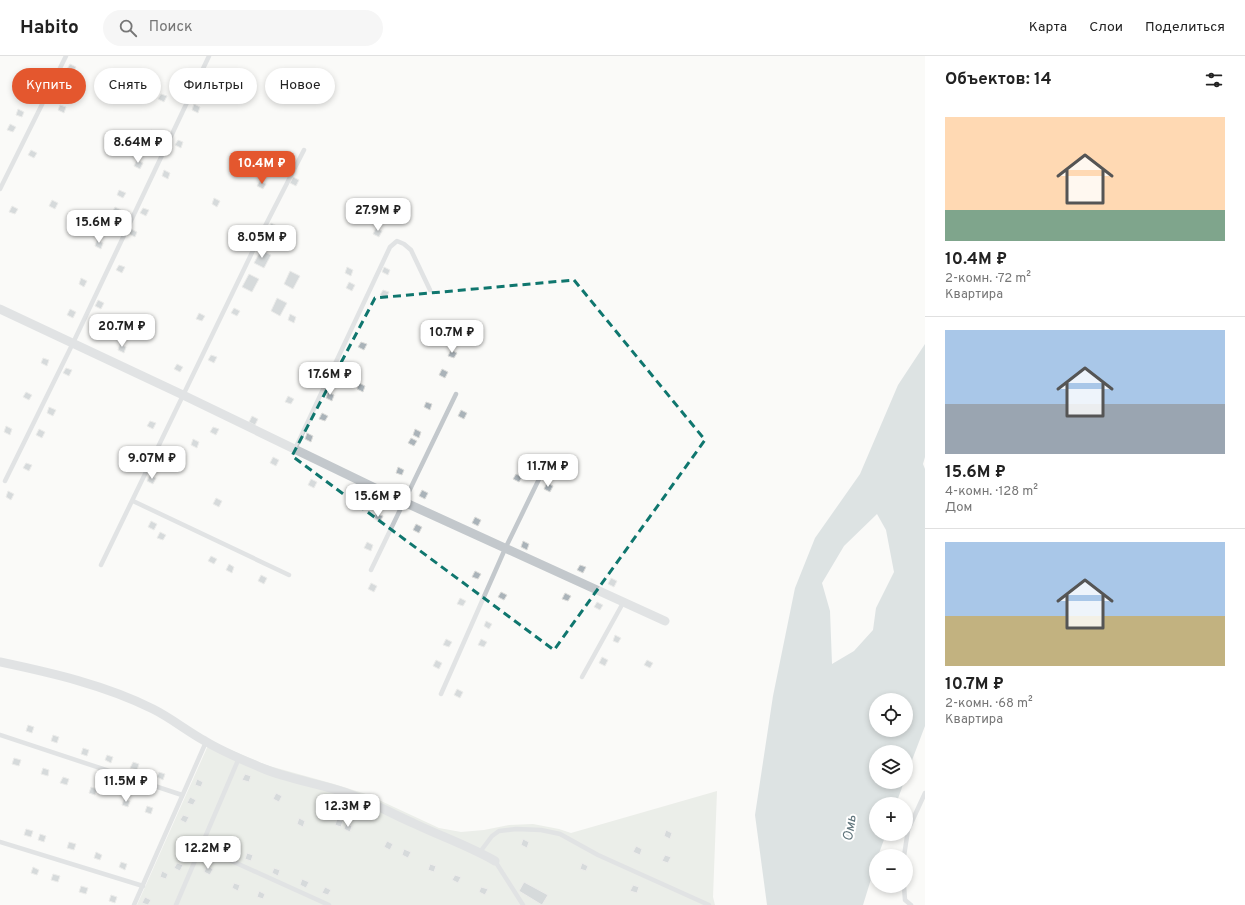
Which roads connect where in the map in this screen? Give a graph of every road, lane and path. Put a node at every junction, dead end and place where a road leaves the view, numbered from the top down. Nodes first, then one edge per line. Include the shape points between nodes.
1 (66, 56) edge
2 (209, 56) edge
3 (304, 150) dead end
4 (0, 189) edge
5 (430, 290) dead end
6 (0, 309) edge
7 (73, 343) junction
8 (456, 394) dead end
9 (183, 395) junction
10 (295, 449) junction
11 (540, 477) dead end
12 (4, 481) dead end
13 (133, 501) junction
14 (404, 502) junction
15 (505, 549) junction
16 (101, 565) dead end
17 (371, 570) dead end
18 (289, 575) dead end
19 (624, 603) junction
20 (665, 622) dead end
21 (0, 662) edge
22 (582, 677) dead end
23 (441, 694) dead end
24 (0, 735) edge
25 (206, 742) junction
26 (239, 758) junction
27 (925, 793) edge
28 (182, 796) junction
29 (0, 842) edge
30 (201, 847) junction
31 (905, 849) edge
32 (480, 852) junction
33 (495, 861) joint
34 (143, 886) junction
35 (904, 893) edge
36 (134, 905) edge
37 (176, 905) edge
38 (329, 905) edge
39 (523, 905) edge
40 (709, 905) edge
41 (911, 905) edge

1 - 4 lane
2 - 7 lane
3 - 9 lane
5 - 10 lane via 411,250 397,241 390,247
6 - 7 street
7 - 9 street
7 - 12 lane
8 - 14 lane
9 - 10 street
9 - 13 lane
10 - 14 street
11 - 15 lane
13 - 16 lane
13 - 18 lane
14 - 15 street
14 - 17 lane
15 - 19 street
15 - 23 lane
19 - 20 street
19 - 22 lane
21 - 25 street via 104,688 154,710
24 - 28 lane
25 - 26 street
25 - 28 lane
26 - 30 lane
26 - 32 street via 264,769 356,796
27 - 31 lane via 908,830
28 - 34 lane
29 - 34 lane
30 - 37 lane
30 - 38 lane
32 - 33 street
32 - 40 lane via 499,831 541,830 560,834 598,855
33 - 39 lane
34 - 36 lane
35 - 41 lane via 905,900

